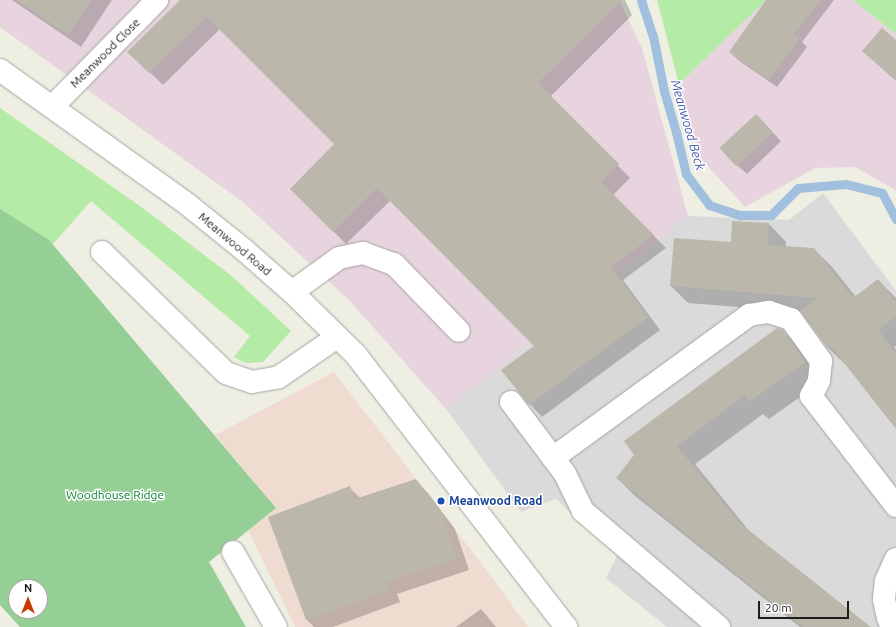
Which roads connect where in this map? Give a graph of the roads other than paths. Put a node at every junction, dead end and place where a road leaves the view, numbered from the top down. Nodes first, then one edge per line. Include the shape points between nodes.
1 (157, 0) edge
2 (0, 70) edge
3 (52, 107) junction
4 (102, 252) dead end
5 (292, 292) junction
6 (458, 331) dead end
7 (337, 337) junction
8 (511, 402) dead end
9 (553, 458) junction
10 (896, 506) edge
11 (233, 552) dead end
12 (896, 559) edge
13 (276, 627) edge
14 (566, 627) edge
15 (719, 627) edge
16 (892, 627) edge

1 - 3 street, Meanwood Close
2 - 3 street, Meanwood Road
3 - 5 street, Meanwood Road via 187,204
4 - 7 street via 226,372 252,382 279,377
5 - 6 street via 339,258 363,253 394,264
5 - 7 street, Meanwood Road
7 - 14 street, Meanwood Road via 356,355
8 - 9 street
9 - 10 street via 749,315 769,312 791,319 821,361 819,381 811,396
9 - 15 street via 565,474 582,511
11 - 13 street
12 - 16 street via 886,581 884,599

